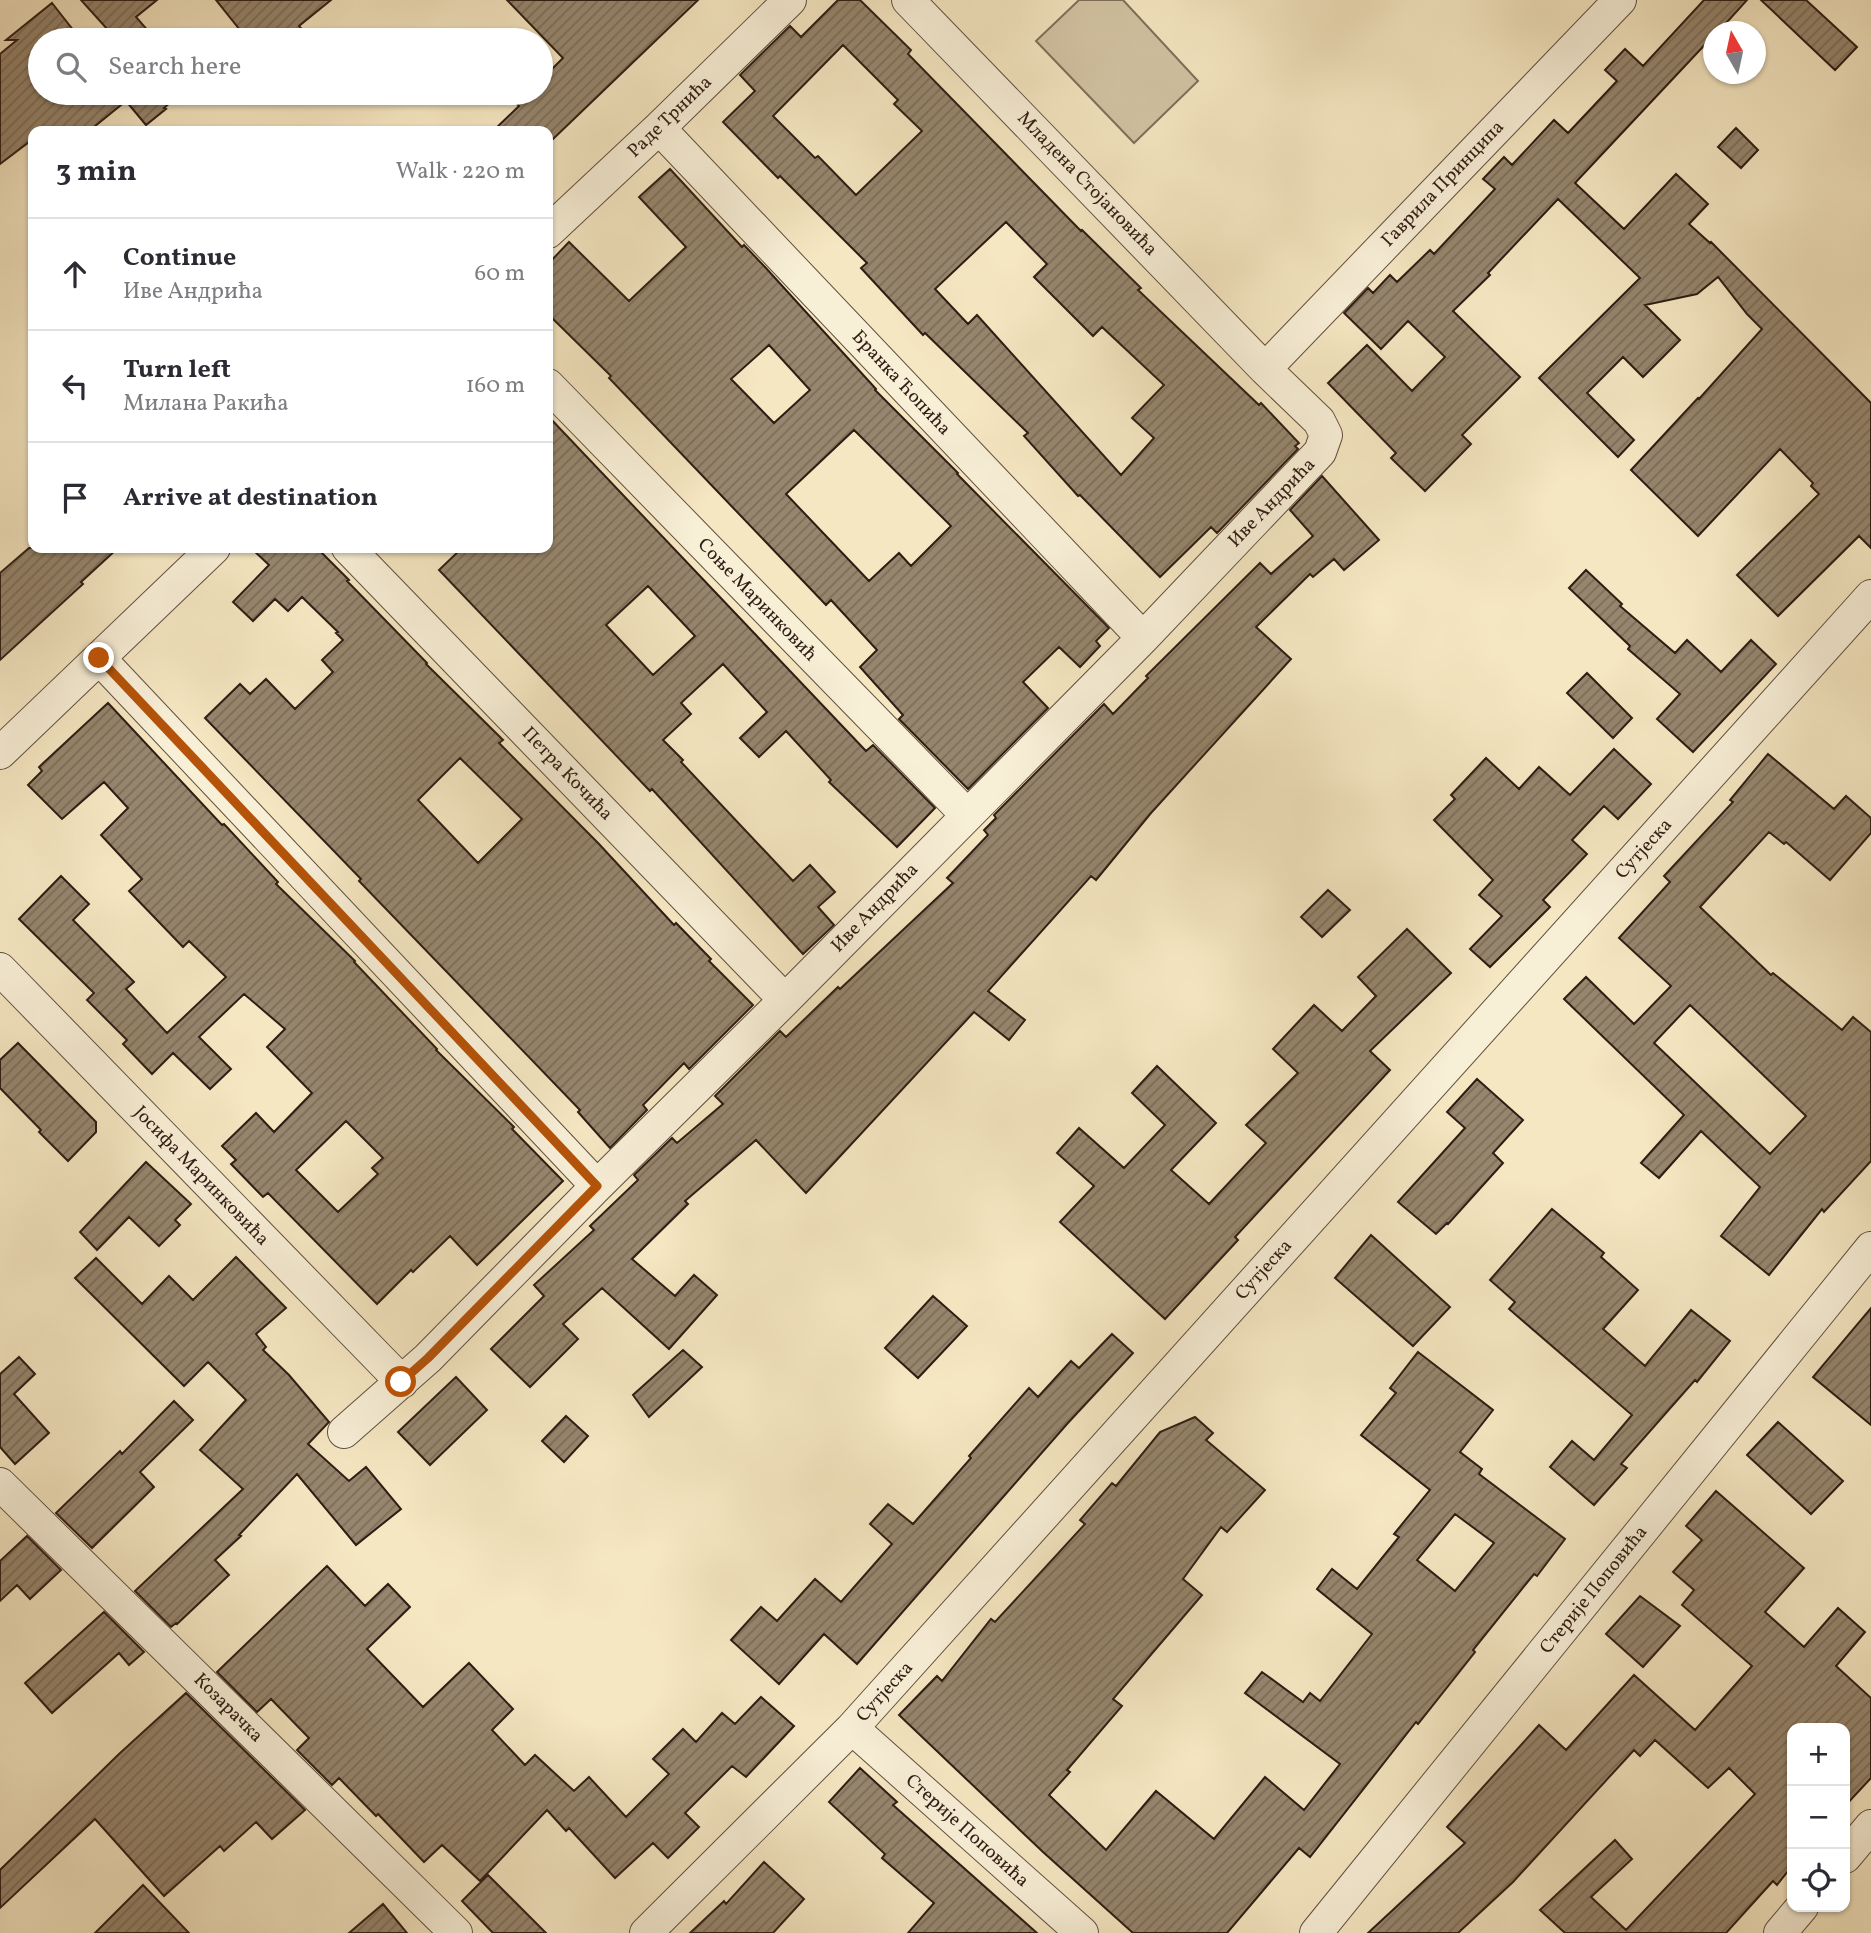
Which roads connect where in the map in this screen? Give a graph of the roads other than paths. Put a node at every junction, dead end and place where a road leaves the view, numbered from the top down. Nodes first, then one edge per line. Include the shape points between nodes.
1 (790, 0) edge
2 (908, 0) edge
3 (1620, 0) edge
4 (659, 128) junction
5 (553, 227) edge
6 (1265, 369) junction
7 (553, 390) edge
8 (209, 553) edge
9 (353, 553) edge
10 (1871, 596) edge
11 (1143, 638) junction
12 (99, 658) junction
13 (0, 753) edge
14 (967, 815) junction
15 (0, 969) edge
16 (785, 1000) junction
17 (597, 1186) junction
18 (1871, 1248) edge
19 (401, 1382) junction
20 (344, 1432) dead end
21 (0, 1484) edge
22 (852, 1728) junction
23 (1871, 1826) edge
24 (1850, 1851) edge
25 (1798, 1912) edge
26 (456, 1933) edge
27 (646, 1933) edge
28 (1082, 1933) edge
29 (1316, 1933) edge
30 (1780, 1933) edge

1 - 4 street, Раде Трнића
2 - 6 street, Младена Стојановића
3 - 6 street, Гаврила Принципа
4 - 5 street, Раде Трнића
4 - 11 street, Бранка Ћопића
6 - 11 street, Иве Андрића via 1319,421 1326,435 1320,452
7 - 14 street, Соње Маринковић
8 - 12 street
9 - 16 street, Петра Кочића
10 - 22 street, Сутјеска
11 - 14 street, Иве Андрића
12 - 13 street
12 - 17 street
14 - 16 street, Иве Андрића
15 - 19 street, Јосифа Маринковића
16 - 17 street, Иве Андрића
17 - 19 street, Иве Андрића
18 - 29 street, Стерије Поповића
19 - 20 street, Иве Андрића
21 - 26 street, Козарачка
22 - 27 street, Сутјеска
22 - 28 street, Стерије Поповића
23 - 24 street
25 - 30 street

